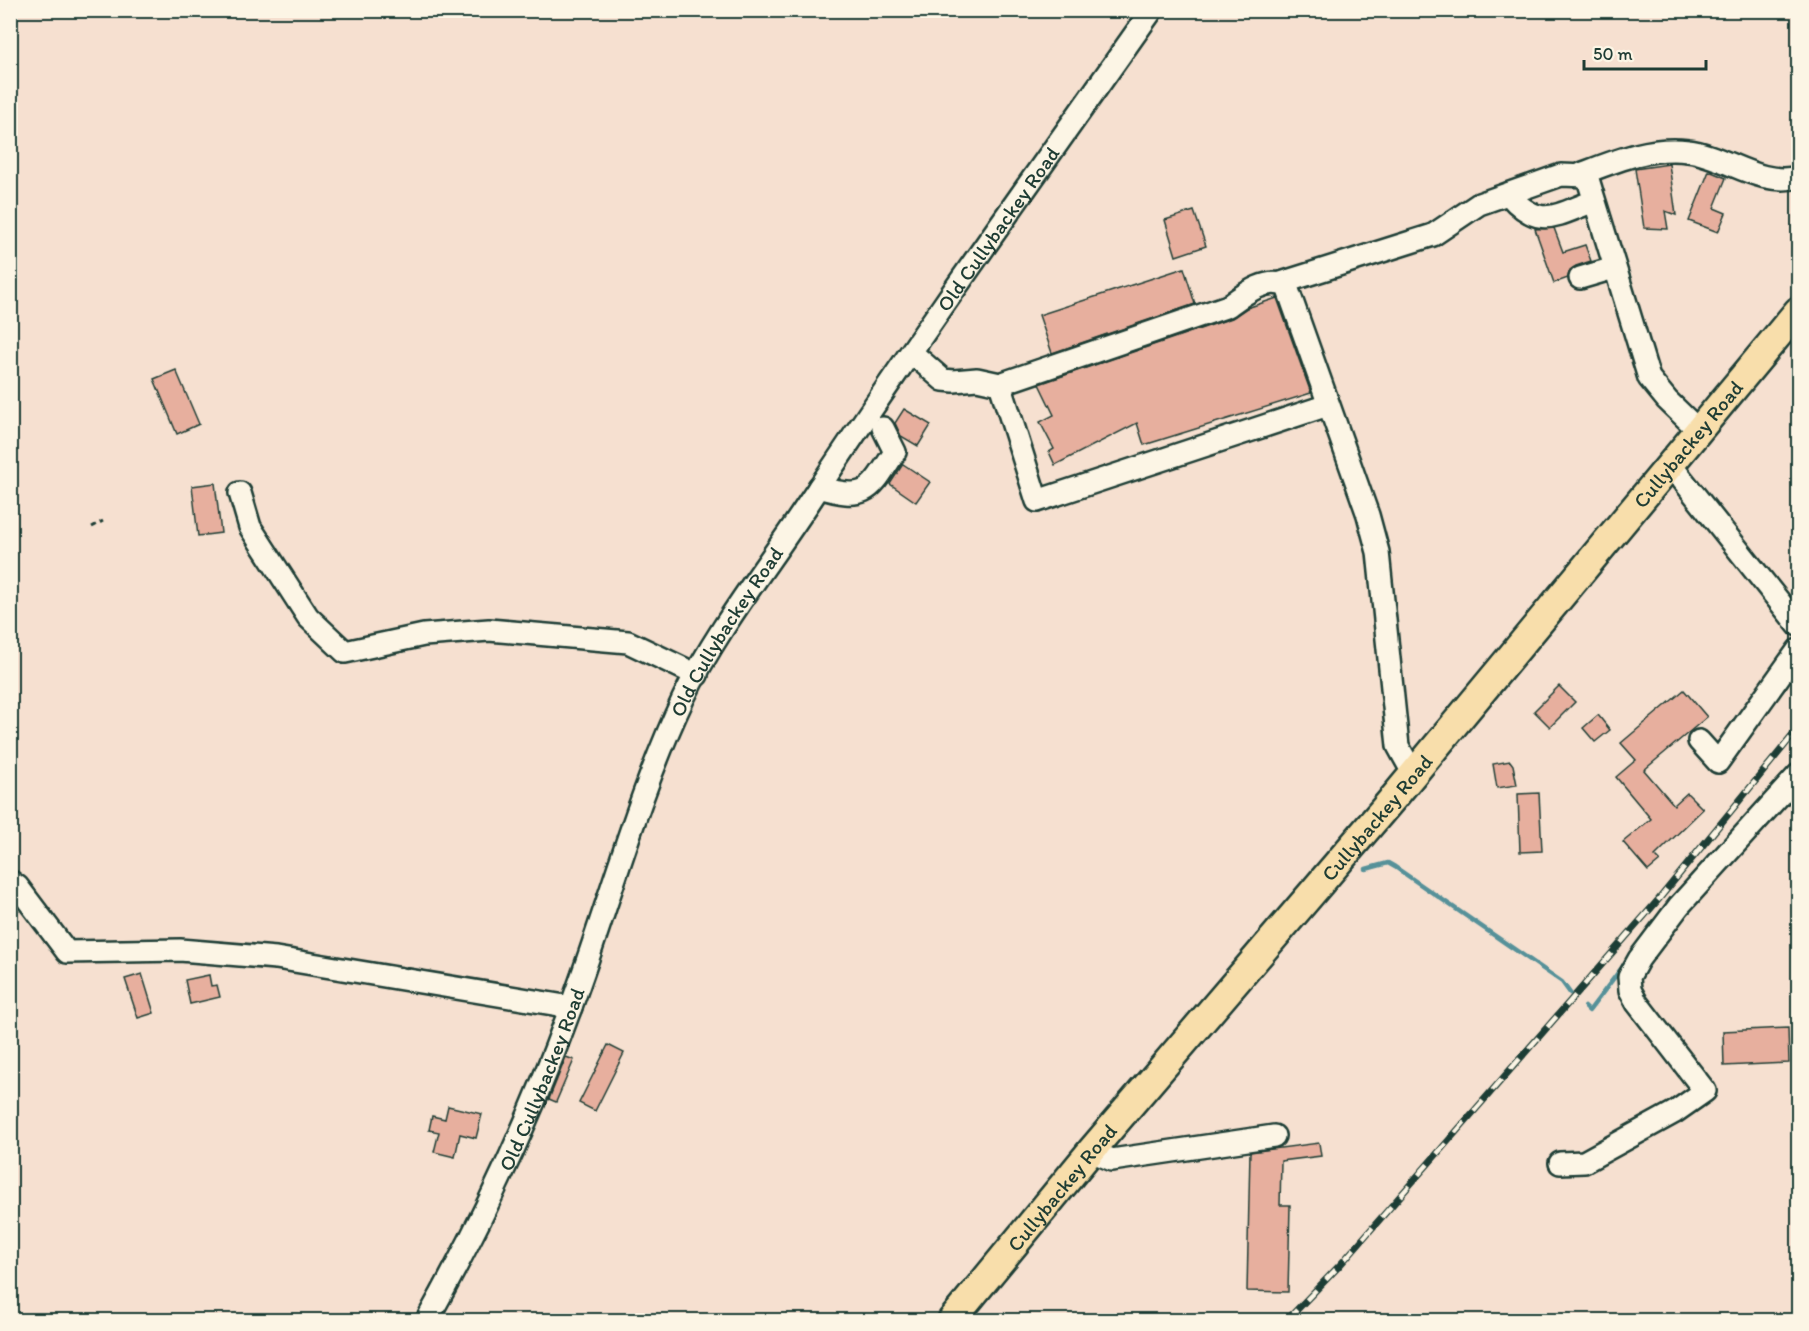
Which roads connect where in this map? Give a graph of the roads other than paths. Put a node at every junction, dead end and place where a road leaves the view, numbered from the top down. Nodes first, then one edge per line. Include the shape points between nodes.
1 (1152, 10) edge
2 (1581, 174) junction
3 (1798, 177) edge
4 (1508, 194) junction
5 (1594, 201) junction
6 (1614, 268) junction
7 (1580, 278) dead end
8 (1281, 283) junction
9 (1798, 310) edge
10 (912, 353) junction
11 (1000, 384) junction
12 (1328, 405) junction
13 (883, 428) dead end
14 (1698, 430) junction
15 (1670, 464) junction
16 (819, 487) junction
17 (240, 494) dead end
18 (1798, 625) edge
19 (1798, 650) edge
20 (697, 675) junction
21 (1699, 741) dead end
22 (1413, 773) junction
23 (1798, 775) edge
24 (10, 881) edge
25 (571, 1007) junction
26 (1274, 1136) dead end
27 (1091, 1150) junction
28 (1560, 1163) dead end
29 (427, 1320) edge
30 (952, 1320) edge

1 - 10 street, Old Cullybackey Road
2 - 3 street via 1646,152 1688,151 1750,173
2 - 4 street via 1562,175
2 - 5 street via 1587,176
4 - 5 street via 1534,217 1546,217
4 - 8 street via 1479,204 1433,234
5 - 6 street
6 - 7 street
6 - 14 street via 1649,378
8 - 11 street via 1250,290 1228,306
8 - 12 street via 1287,286
9 - 14 main road, Cullybackey Road
10 - 11 street via 943,380 977,379
10 - 16 street, Old Cullybackey Road
11 - 12 street via 1037,501
12 - 22 street via 1378,552 1398,746
13 - 16 street via 895,452 874,483 862,493 848,495
14 - 15 main road, Cullybackey Road
15 - 18 street
15 - 22 main road, Cullybackey Road
16 - 20 street, Old Cullybackey Road
17 - 20 street via 250,527 308,617 345,652 424,634 489,630 628,642
19 - 21 street via 1718,762
20 - 25 street, Old Cullybackey Road via 684,696 648,783
22 - 27 main road, Cullybackey Road
23 - 28 street via 1678,906 1629,977 1637,1003 1705,1091 1584,1162
24 - 25 street via 67,952 180,950 276,958
25 - 29 street, Old Cullybackey Road via 493,1196
26 - 27 street via 1112,1160
27 - 30 main road, Cullybackey Road

